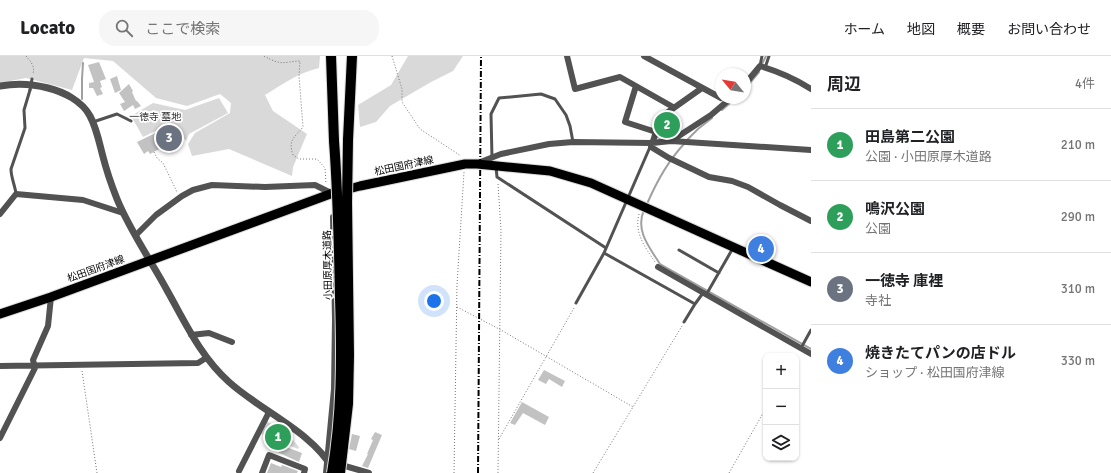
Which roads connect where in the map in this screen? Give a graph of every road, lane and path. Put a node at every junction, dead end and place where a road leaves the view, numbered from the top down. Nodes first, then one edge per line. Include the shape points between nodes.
1 (26, 56) edge
2 (264, 56) edge
3 (331, 56) edge
4 (352, 56) edge
5 (392, 56) edge
6 (567, 56) edge
7 (644, 56) edge
8 (762, 56) edge
9 (769, 56) edge
10 (762, 67) junction
11 (32, 78) joint
12 (751, 78) edge
13 (0, 86) edge
14 (636, 86) junction
15 (702, 88) junction
16 (811, 89) edge
17 (715, 94) edge
18 (721, 104) edge
19 (673, 107) junction
20 (131, 121) dead end
21 (93, 122) junction
22 (656, 132) junction
23 (671, 141) junction
24 (573, 142) junction
25 (651, 145) junction
26 (811, 150) edge
27 (154, 152) dead end
28 (494, 162) junction
29 (465, 164) junction
30 (497, 177) junction
31 (16, 194) junction
32 (333, 194) junction
33 (180, 197) junction
34 (627, 200) junction
35 (642, 206) junction
36 (123, 213) junction
37 (0, 214) edge
38 (811, 221) edge
39 (136, 235) junction
40 (733, 246) junction
41 (606, 248) junction
42 (679, 250) dead end
43 (604, 253) junction
44 (151, 261) junction
45 (658, 267) joint
46 (719, 273) junction
47 (811, 282) edge
48 (705, 294) junction
49 (51, 297) junction
50 (576, 303) joint
51 (695, 304) junction
52 (457, 306) junction
53 (0, 314) edge
54 (684, 322) joint
55 (501, 330) junction
56 (811, 330) edge
57 (191, 335) junction
58 (232, 342) dead end
59 (801, 348) junction
60 (811, 354) edge
61 (546, 357) junction
62 (206, 358) junction
63 (34, 364) junction
64 (81, 365) junction
65 (0, 366) edge
66 (633, 407) junction
67 (269, 412) junction
68 (763, 413) edge
69 (0, 438) edge
70 (499, 439) junction
71 (328, 462) junction
72 (239, 471) dead end
73 (97, 473) edge
74 (262, 473) edge
75 (304, 473) edge
76 (326, 473) edge
77 (333, 473) edge
78 (340, 473) edge
79 (369, 473) edge
80 (454, 473) edge
81 (498, 473) edge
82 (593, 473) edge
83 (729, 473) edge

1 - 11 path via 34,67
2 - 32 path via 284,64 300,61 303,127 292,139 290,148 299,159 317,159 325,168 327,186
3 - 77 highway, 小田原厚木道路, bridge via 342,354 341,404
4 - 78 highway, 小田原厚木道路, bridge via 347,202 348,404
5 - 29 path via 402,90 402,102 420,129 454,150
6 - 14 street via 576,89 620,77
7 - 15 street
8 - 10 lane
9 - 10 lane
10 - 12 street
10 - 16 street via 782,73
11 - 31 lane, bridge via 24,110 25,128 11,169
13 - 21 street via 20,84 59,91 83,107
14 - 19 street
14 - 22 street via 625,122
15 - 17 street
15 - 19 street
18 - 23 street via 711,115
19 - 22 street via 661,117
20 - 21 lane via 117,114
21 - 36 street via 108,175
22 - 25 street
23 - 25 street
23 - 26 street
24 - 25 street
24 - 28 street via 501,154
24 - 28 lane via 566,115 555,99 541,94 499,98 492,114
25 - 34 lane
25 - 38 street via 669,158 708,177 748,187
27 - 33 path via 163,163
28 - 29 main road, 松田国府津線
28 - 30 lane
28 - 34 main road, 松田国府津線 via 550,171 590,183
29 - 32 main road, 松田国府津線
29 - 52 path
30 - 41 lane
30 - 55 path via 501,230
31 - 36 street via 83,200
31 - 37 street
32 - 33 street via 315,185 212,185
32 - 44 main road, 松田国府津線
32 - 71 street via 335,355
33 - 39 street via 156,215
34 - 35 main road, 松田国府津線
34 - 41 lane
35 - 40 main road, 松田国府津線
35 - 45 path via 637,224 638,234
36 - 39 street
39 - 44 street
40 - 46 lane
40 - 47 main road, 松田国府津線
41 - 43 lane
42 - 46 lane
43 - 50 lane
43 - 51 lane
44 - 49 main road, 松田国府津線
44 - 57 street
45 - 48 street
46 - 48 lane
48 - 51 lane
48 - 59 street
49 - 53 main road, 松田国府津線
49 - 63 street via 48,326 33,360
50 - 61 path
51 - 54 lane
52 - 55 path
52 - 80 path
54 - 66 path
55 - 61 path
55 - 70 path
56 - 59 lane
57 - 58 street via 209,333
57 - 62 street
59 - 60 street
61 - 66 path
61 - 70 path
62 - 64 street via 198,363
62 - 67 street via 228,382
63 - 64 street
63 - 65 street
63 - 69 street via 36,368
64 - 73 path
66 - 82 path
67 - 71 street via 300,434
67 - 72 street
68 - 83 path
70 - 81 path
71 - 76 street
71 - 77 street
71 - 79 street
74 - 75 street via 269,455 305,469

